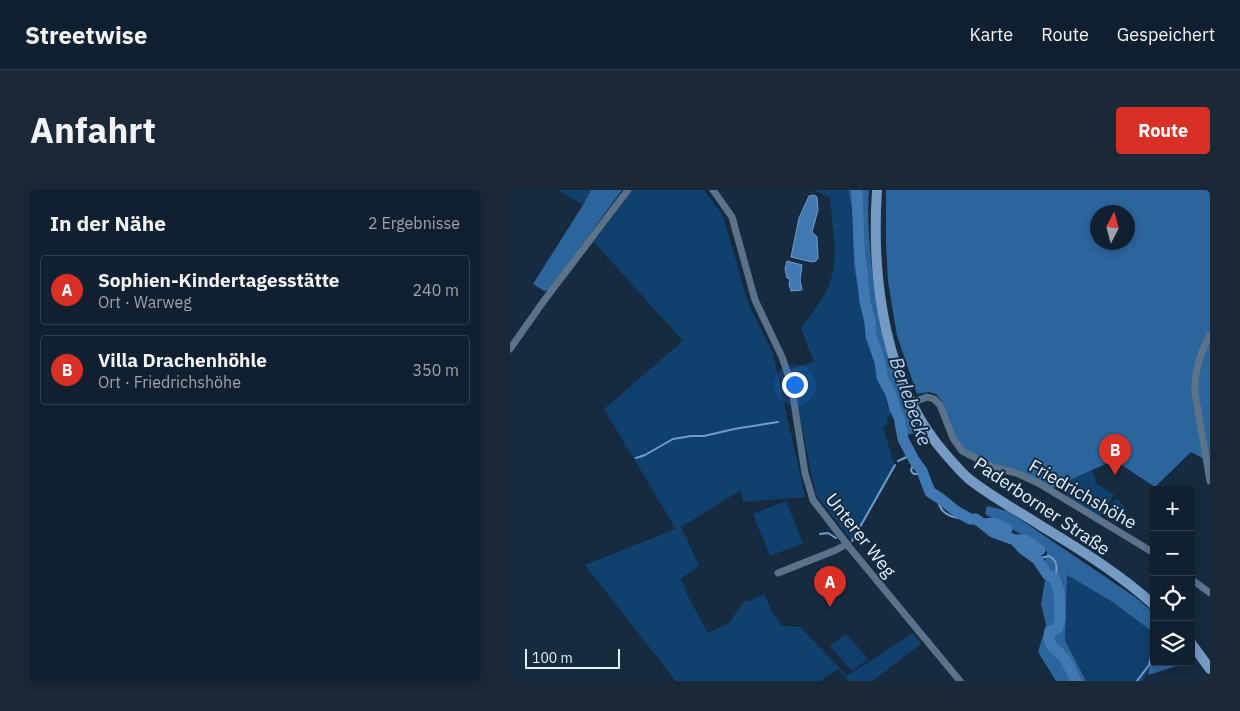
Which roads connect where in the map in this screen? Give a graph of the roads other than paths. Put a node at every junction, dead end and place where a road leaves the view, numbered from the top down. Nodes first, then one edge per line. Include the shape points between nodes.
1 (628, 190) edge
2 (713, 190) edge
3 (877, 190) edge
4 (1210, 335) edge
5 (510, 349) edge
6 (911, 403) junction
7 (1210, 481) edge
8 (847, 544) junction
9 (1150, 551) edge
10 (778, 573) dead end
11 (1195, 582) edge
12 (1210, 593) edge
13 (1150, 602) edge
14 (1195, 648) edge
15 (1210, 669) edge
16 (960, 681) edge

1 - 5 street
2 - 8 street, Unterer Weg via 732,217 755,300 791,383 811,494
3 - 6 main road, Paderborner Straße via 876,261 882,306 892,350
4 - 7 street via 1197,365 1194,383
6 - 9 street, Friedrichshöhe via 927,397 934,399 940,404 953,438 962,450 992,466 1040,484
6 - 13 main road, Paderborner Straße via 937,445 967,478 1090,558
8 - 10 street
8 - 16 street, Unterer Weg
11 - 12 street
14 - 15 main road

